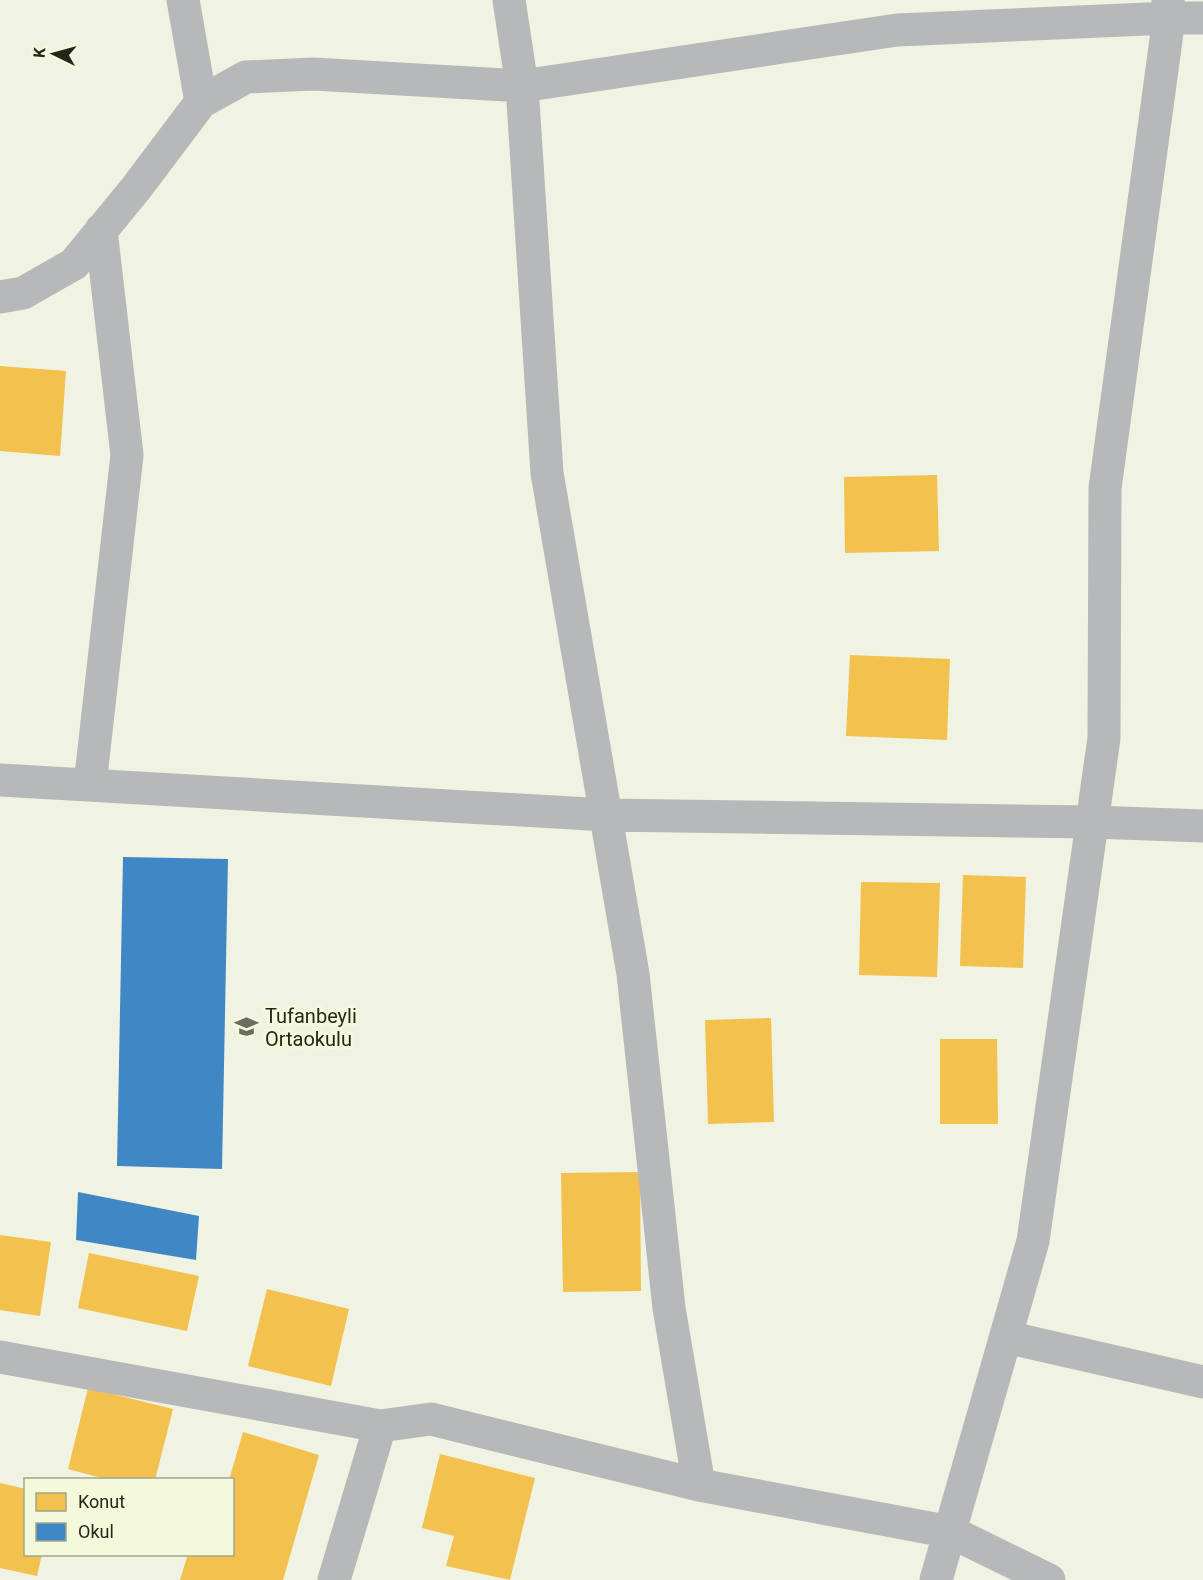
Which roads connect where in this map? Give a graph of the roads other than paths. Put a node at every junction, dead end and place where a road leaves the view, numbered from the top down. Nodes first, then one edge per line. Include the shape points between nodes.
1 (183, 0) edge
2 (509, 0) edge
3 (1168, 9) edge
4 (1203, 18) edge
5 (522, 87) junction
6 (201, 102) junction
7 (101, 230) junction
8 (0, 297) edge
9 (0, 780) edge
10 (90, 785) junction
11 (606, 815) junction
12 (1093, 822) junction
13 (1203, 826) edge
14 (1006, 1336) junction
15 (0, 1357) edge
16 (1203, 1382) edge
17 (380, 1426) junction
18 (699, 1485) junction
19 (951, 1532) junction
20 (334, 1580) edge
21 (936, 1580) edge
22 (1049, 1580) edge

1 - 6 street
2 - 5 street
3 - 4 street
3 - 5 street via 897,30
3 - 12 street via 1105,488 1104,738
5 - 6 street via 313,74 246,77
5 - 11 street via 547,473
6 - 7 street
7 - 8 street via 74,264 23,293
7 - 10 street via 128,455
9 - 10 street
10 - 11 street
11 - 12 street
11 - 18 street via 633,974 669,1308
12 - 13 street
12 - 14 street via 1033,1241
14 - 16 street
14 - 19 street
15 - 17 street
17 - 18 street via 431,1419
17 - 20 street
18 - 19 street
19 - 21 street
19 - 22 street

